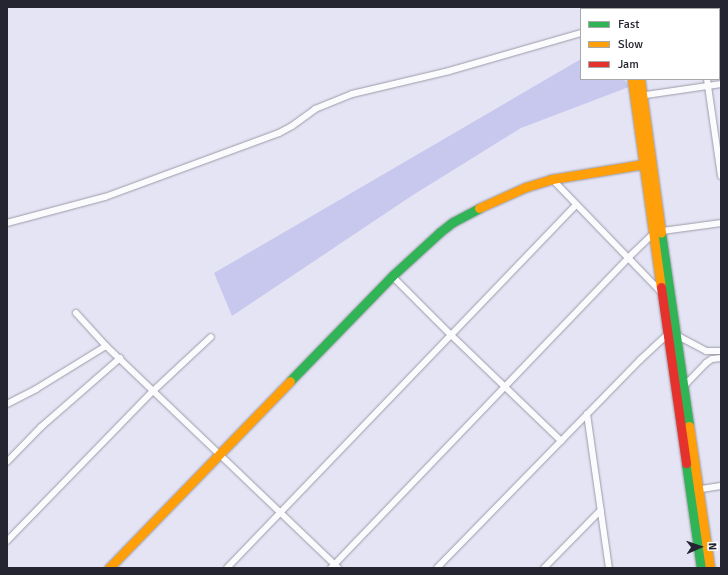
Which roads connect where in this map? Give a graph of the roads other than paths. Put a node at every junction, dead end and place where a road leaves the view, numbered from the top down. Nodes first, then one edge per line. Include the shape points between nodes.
1 (580, 33) edge
2 (632, 80) edge
3 (640, 80) edge
4 (708, 80) edge
5 (721, 84) edge
6 (708, 86) junction
7 (639, 96) junction
8 (648, 163) junction
9 (721, 176) edge
10 (552, 179) junction
11 (576, 205) junction
12 (7, 223) edge
13 (721, 223) edge
14 (658, 232) junction
15 (628, 258) junction
16 (392, 276) junction
17 (663, 294) junction
18 (76, 313) dead end
19 (673, 332) junction
20 (450, 335) junction
21 (211, 337) dead end
22 (106, 346) junction
23 (721, 351) edge
24 (120, 358) junction
25 (721, 358) edge
26 (505, 386) junction
27 (682, 387) junction
28 (153, 391) junction
29 (7, 404) edge
30 (587, 414) junction
31 (561, 441) junction
32 (219, 453) junction
33 (7, 462) edge
34 (721, 486) edge
35 (694, 490) junction
36 (601, 510) junction
37 (279, 512) junction
38 (7, 541) edge
39 (334, 567) edge
40 (109, 568) edge
41 (227, 568) edge
42 (437, 568) edge
43 (544, 568) edge
44 (609, 568) edge
45 (701, 568) edge
46 (710, 568) edge

1 - 12 street via 449,71 352,94 315,109 279,133 104,197
2 - 7 street
3 - 7 street
4 - 6 street
5 - 6 street
6 - 7 street
6 - 9 street
7 - 8 street
8 - 10 street
8 - 14 street
10 - 11 street
10 - 16 street via 499,198 453,222
11 - 15 street
11 - 20 street
13 - 14 street
14 - 15 street
14 - 17 street
14 - 19 street
15 - 17 street
15 - 26 street
16 - 20 street
16 - 32 street
17 - 19 street
18 - 22 street
19 - 23 street via 706,351
19 - 27 street
19 - 30 street via 640,360
19 - 35 street
20 - 26 street
20 - 37 street
21 - 28 street
22 - 24 street
22 - 29 street
24 - 28 street
24 - 33 street via 41,427
25 - 27 street via 706,363
26 - 31 street
26 - 39 street
27 - 35 street
28 - 32 street
28 - 38 street
30 - 31 street
30 - 36 street
31 - 42 street
32 - 37 street
32 - 40 street
34 - 35 street
35 - 45 street
35 - 46 street
36 - 43 street
36 - 44 street
37 - 39 street
37 - 41 street

